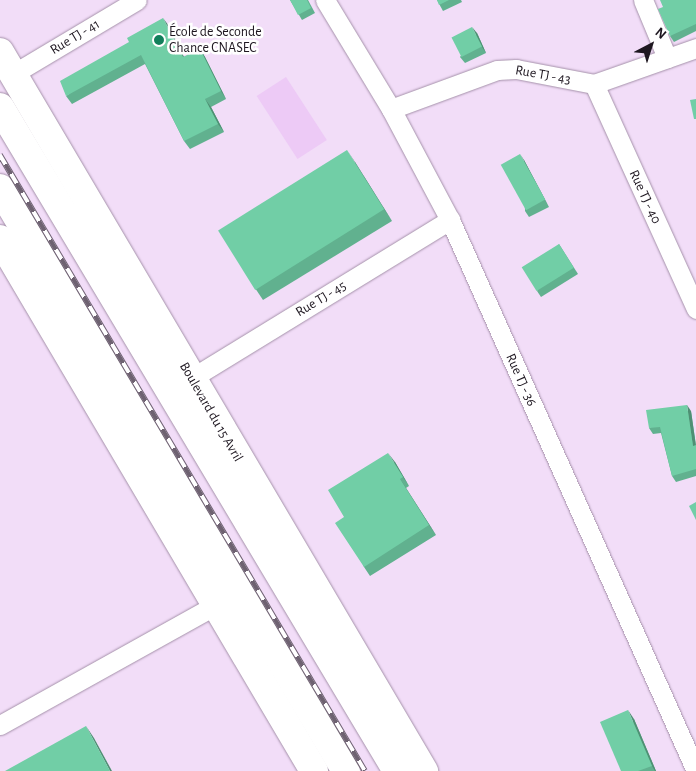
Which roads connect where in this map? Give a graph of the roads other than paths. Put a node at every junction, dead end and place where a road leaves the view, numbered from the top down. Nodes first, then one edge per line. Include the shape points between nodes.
1 (137, 0) edge
2 (325, 0) edge
3 (643, 0) edge
4 (696, 48) edge
5 (666, 58) junction
6 (7, 63) edge
7 (594, 84) junction
8 (0, 107) edge
9 (391, 109) junction
10 (0, 188) edge
11 (450, 220) junction
12 (0, 239) edge
13 (696, 309) edge
14 (192, 378) junction
15 (216, 605) junction
16 (0, 725) edge
17 (314, 771) edge
18 (346, 771) edge
19 (397, 771) edge
20 (424, 771) edge
21 (696, 771) edge

1 - 6 street, Rue TJ - 41
2 - 9 street, Rue TJ - 36
3 - 5 street
4 - 5 street
5 - 7 street
6 - 14 main road, Boulevard du 15 Avril
7 - 9 street, Rue TJ - 43 via 516,70 497,70
7 - 13 street, Rue TJ - 40
8 - 19 main road, Boulevard du 15 Avril
9 - 11 street, Rue TJ - 36
10 - 18 main road
11 - 14 street, Rue TJ - 45
11 - 21 street, Rue TJ - 36
12 - 15 main road
14 - 20 main road, Boulevard du 15 Avril
15 - 16 street
15 - 17 main road

